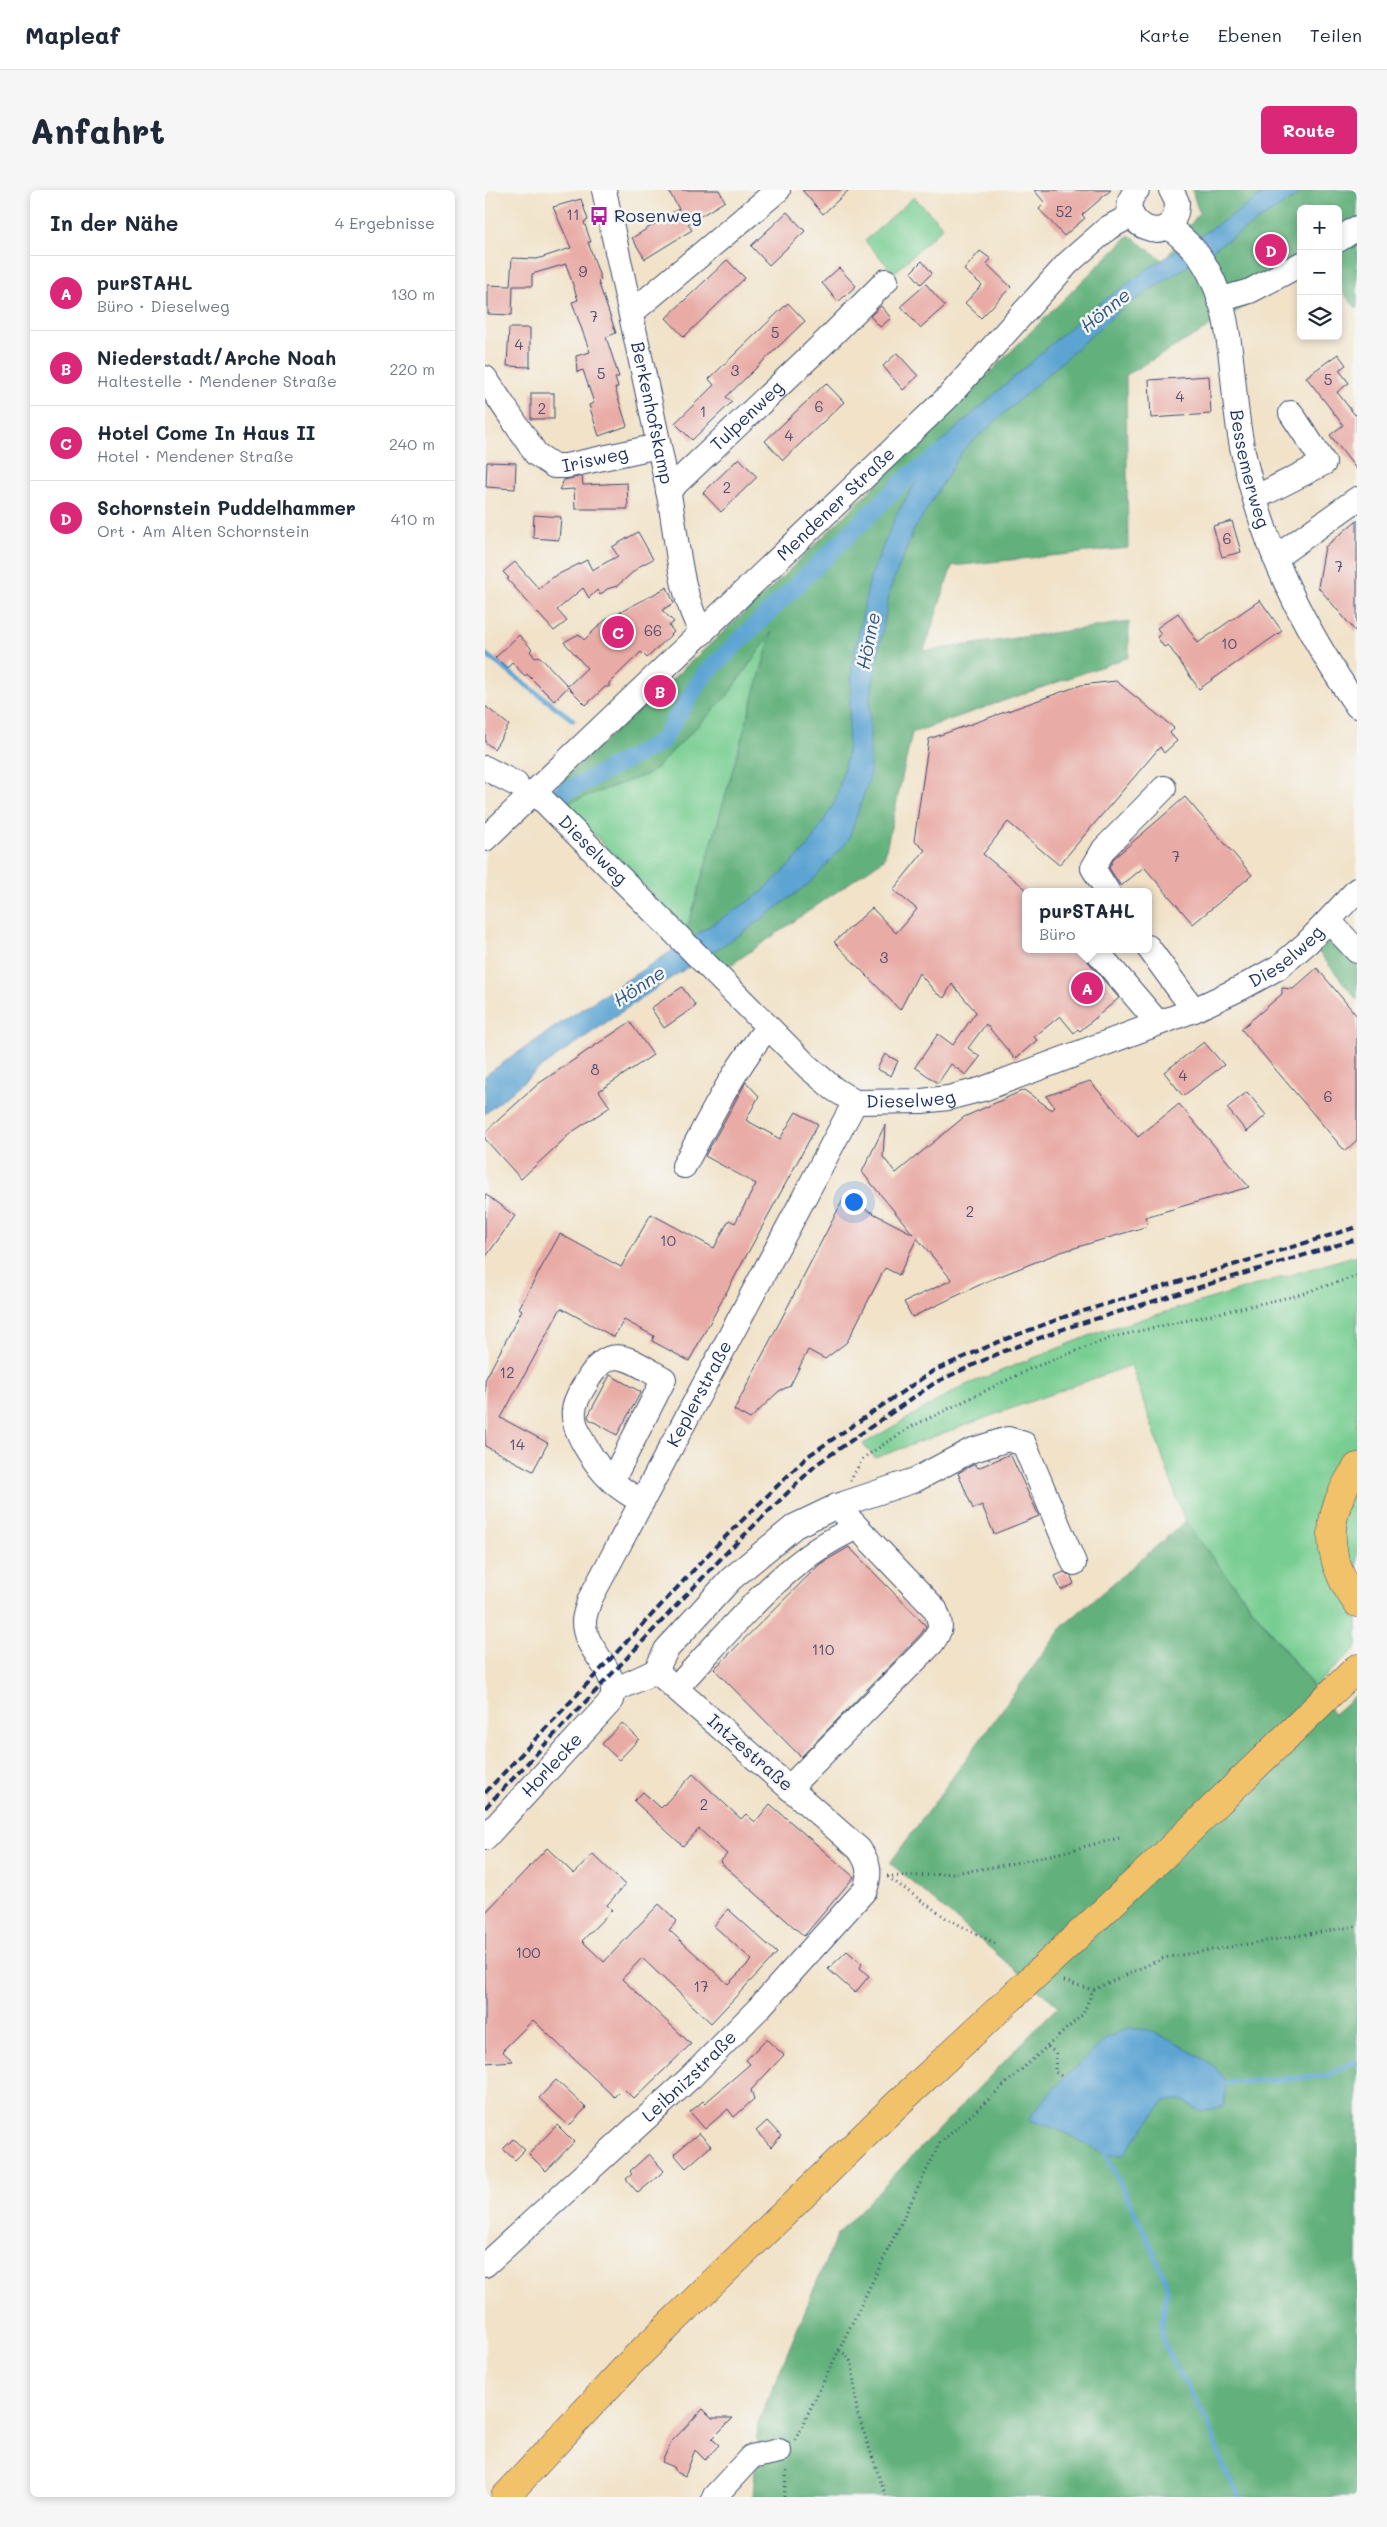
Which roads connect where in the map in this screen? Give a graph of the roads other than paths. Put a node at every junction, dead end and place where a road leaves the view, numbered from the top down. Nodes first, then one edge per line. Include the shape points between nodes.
1 (605, 190) edge
2 (778, 190) edge
3 (1137, 190) edge
4 (1171, 190) edge
5 (1132, 216) junction
6 (1357, 228) edge
7 (1172, 229) junction
8 (1342, 237) edge
9 (1297, 266) edge
10 (886, 281) dead end
11 (1219, 300) junction
12 (631, 312) junction
13 (485, 378) edge
14 (1291, 413) dead end
15 (658, 446) junction
16 (668, 491) junction
17 (1255, 498) junction
18 (1357, 498) edge
19 (1275, 558) junction
20 (702, 633) junction
21 (1357, 706) edge
22 (485, 768) edge
23 (525, 788) junction
24 (1164, 788) dead end
25 (485, 839) edge
26 (1106, 888) edge
27 (1357, 890) edge
28 (1329, 921) junction
29 (1357, 950) edge
30 (1152, 952) edge
31 (1098, 953) edge
32 (1194, 1010) junction
33 (1159, 1023) junction
34 (768, 1027) junction
35 (855, 1102) junction
36 (685, 1166) dead end
37 (1357, 1467) edge
38 (612, 1482) junction
39 (642, 1502) junction
40 (837, 1506) junction
41 (856, 1528) junction
42 (1074, 1563) dead end
43 (1354, 1596) edge
44 (1357, 1668) edge
45 (656, 1671) junction
46 (676, 1688) junction
47 (615, 1690) junction
48 (789, 1788) junction
49 (485, 1838) edge
50 (875, 1869) joint
51 (485, 2265) edge
52 (786, 2453) road end
53 (505, 2497) edge
54 (714, 2497) edge

1 - 12 street, Berkenhofskamp
2 - 12 street
3 - 5 street via 1131,202
4 - 7 street via 1177,202
5 - 7 street via 1142,227 1151,230
5 - 20 street, Mendener Straße via 1108,228 1075,256 947,398
6 - 8 street
7 - 11 street, Bessemerweg via 1204,264
9 - 11 street via 1250,291
10 - 16 street, Tulpenweg
11 - 17 street, Bessemerweg via 1231,348 1242,445
12 - 15 street, Berkenhofskamp
13 - 15 street, Irisweg via 536,454 554,466
14 - 17 street via 1324,463
15 - 16 street, Berkenhofskamp
16 - 20 street, Berkenhofskamp via 685,593 691,614
17 - 19 street, Bessemerweg
18 - 19 street
19 - 21 street, Bessemerweg via 1317,645
20 - 23 street, Mendener Straße
22 - 23 street, Dieselweg
23 - 25 street, Mendener Straße
23 - 34 street, Dieselweg
24 - 26 street via 1104,849 1093,868
27 - 28 street, Dieselweg
28 - 29 street
28 - 32 street, Dieselweg via 1279,967
30 - 32 street
31 - 33 street
32 - 33 street, Dieselweg
33 - 35 street, Dieselweg via 999,1083 948,1098 893,1103
34 - 35 street, Dieselweg via 808,1067
34 - 36 street via 726,1086
35 - 39 street, Keplerstraße
37 - 43 main road via 1345,1484 1331,1523 1334,1559
38 - 38 street via 585,1445 573,1412 595,1366 615,1356 629,1359 664,1380
38 - 39 street
39 - 47 street, Keplerstraße via 590,1599 584,1622 589,1641 611,1676
40 - 41 street
40 - 42 street via 915,1480 970,1450 1008,1439 1023,1444
40 - 45 street via 795,1526 731,1580 665,1650
41 - 46 street via 839,1535 785,1572
41 - 48 street via 935,1609 940,1620 940,1632
44 - 53 main road via 1156,1863 893,2108 631,2362
45 - 46 street, Intzestraße
45 - 47 street
46 - 48 street, Intzestraße
47 - 49 street, Horlecke via 612,1700
48 - 50 street, Intzestraße via 859,1849
50 - 51 street, Leibnizstraße via 865,1890 758,2009 691,2077
52 - 54 street via 751,2457

